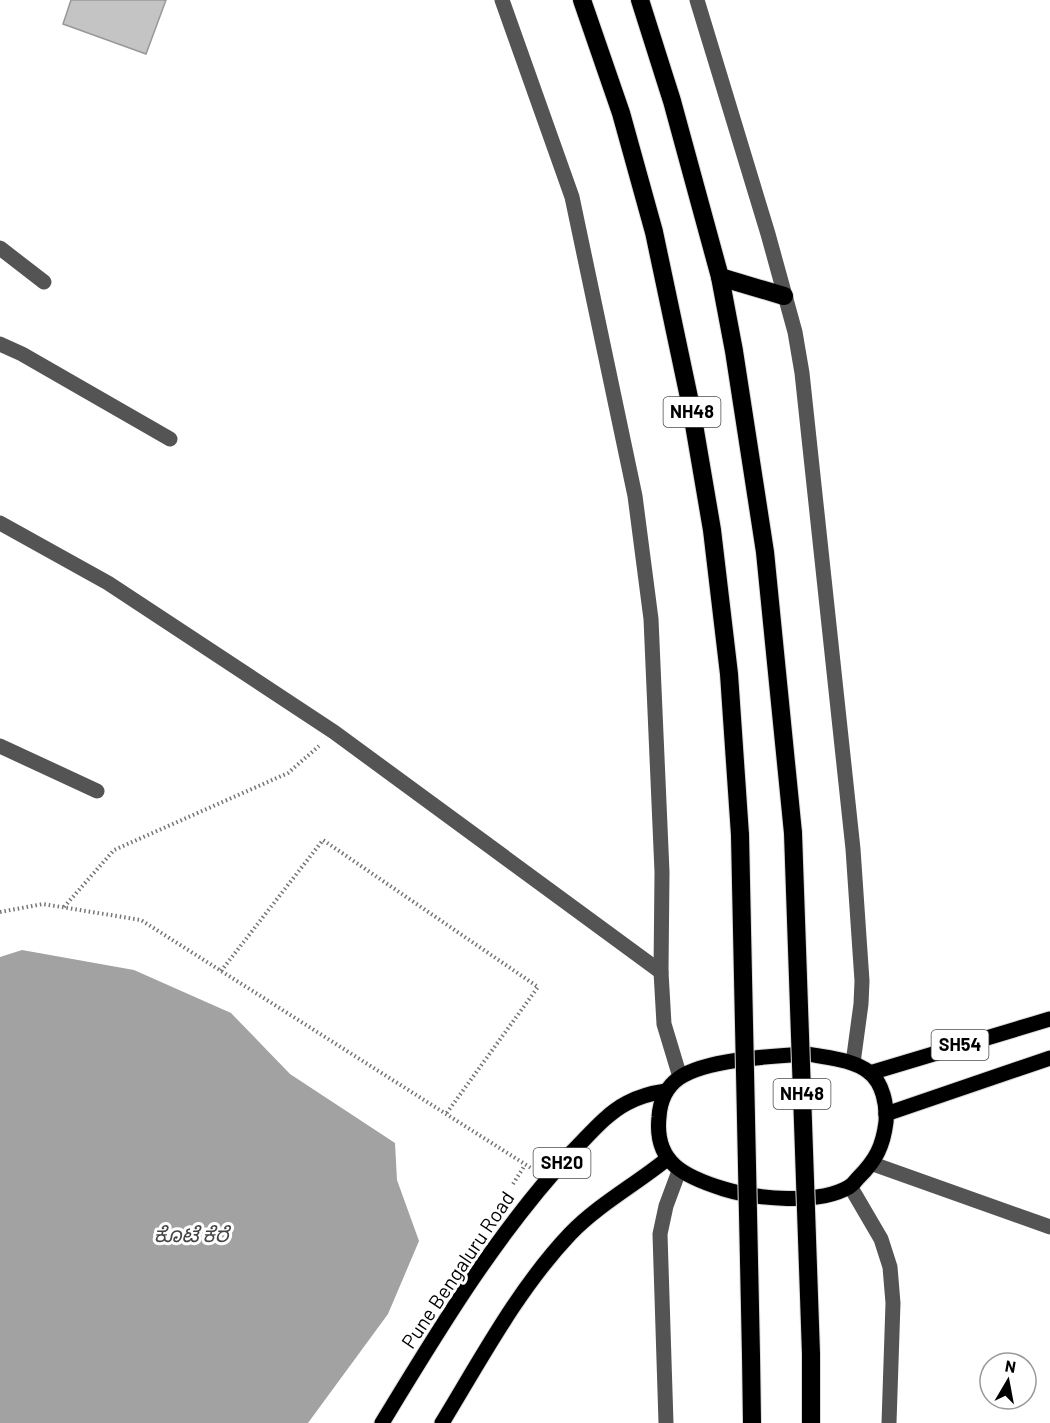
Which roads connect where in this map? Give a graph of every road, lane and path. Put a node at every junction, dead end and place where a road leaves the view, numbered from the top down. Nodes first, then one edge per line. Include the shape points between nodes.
1 (502, 0) edge
2 (582, 0) edge
3 (640, 0) edge
4 (697, 0) edge
5 (0, 248) edge
6 (720, 277) junction
7 (44, 282) dead end
8 (784, 296) junction
9 (0, 344) edge
10 (170, 438) dead end
11 (0, 524) edge
12 (334, 732) junction
13 (0, 746) edge
14 (97, 791) dead end
15 (63, 908) junction
16 (0, 912) edge
17 (221, 971) junction
18 (661, 972) junction
19 (1050, 1019) edge
20 (1050, 1058) edge
21 (853, 1063) junction
22 (870, 1073) junction
23 (680, 1077) junction
24 (666, 1091) junction
25 (446, 1114) junction
26 (886, 1114) junction
27 (667, 1159) junction
28 (873, 1164) junction
29 (679, 1171) junction
30 (547, 1179) junction
31 (850, 1186) junction
32 (1050, 1227) edge
33 (382, 1423) edge
34 (442, 1423) edge
35 (666, 1423) edge
36 (752, 1423) edge
37 (811, 1423) edge
38 (889, 1423) edge

1 - 18 street via 572,197 635,496 651,619 662,872
2 - 36 highway, NH48, bridge via 621,112 654,232 712,530 729,674 740,835
3 - 6 highway, NH48
4 - 8 street
5 - 7 street
6 - 8 highway
6 - 37 highway, NH48, bridge via 765,552 794,833
8 - 21 street via 795,332 803,383 853,849 862,981
9 - 10 street
11 - 12 street via 108,583
12 - 15 path via 288,773 114,850
12 - 18 street
13 - 14 street
15 - 16 path via 43,904
15 - 17 path via 141,920
17 - 25 path
17 - 25 path via 323,840 538,987
18 - 23 street via 664,1024
19 - 22 main road, SH54
20 - 26 main road, SH54
21 - 22 main road
21 - 23 main road via 808,1054 762,1057 706,1067
22 - 26 main road via 878,1082
23 - 24 main road
24 - 27 main road via 660,1104 658,1142
24 - 30 main road, Pune Bengaluru Road / SH20 via 645,1094 603,1120
25 - 30 path
26 - 28 main road via 884,1138
27 - 29 main road
27 - 34 main road, SH20 via 600,1208 550,1257 516,1303
28 - 31 main road
28 - 32 street
29 - 31 main road via 726,1190 798,1199
29 - 35 street via 660,1234
30 - 33 main road, Pune Bengaluru Road / SH20 via 483,1266
31 - 38 street via 881,1239 890,1267 893,1303

